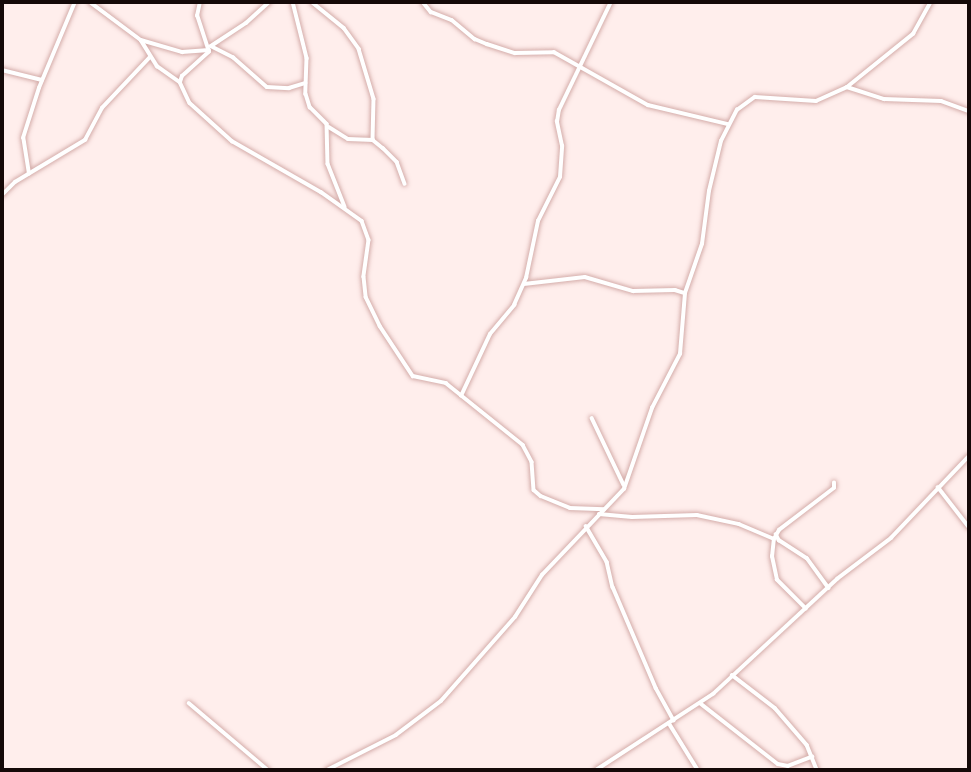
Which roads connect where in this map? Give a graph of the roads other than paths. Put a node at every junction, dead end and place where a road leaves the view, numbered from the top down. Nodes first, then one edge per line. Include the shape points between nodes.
1 (75, 2) edge
2 (90, 2) edge
3 (200, 2) edge
4 (269, 2) edge
5 (293, 2) edge
6 (312, 2) edge
7 (423, 2) edge
8 (611, 2) edge
9 (931, 2) edge
10 (141, 40) junction
11 (210, 48) junction
12 (150, 57) junction
13 (580, 69) junction
14 (2, 71) edge
15 (42, 80) junction
16 (180, 82) junction
17 (305, 83) junction
18 (847, 87) junction
19 (969, 111) edge
20 (728, 124) junction
21 (328, 126) junction
22 (373, 140) junction
23 (29, 175) junction
24 (405, 184) dead end
25 (2, 195) edge
26 (346, 209) junction
27 (524, 284) junction
28 (685, 293) junction
29 (461, 397) junction
30 (592, 418) dead end
31 (969, 456) edge
32 (834, 483) dead end
33 (625, 487) junction
34 (937, 488) junction
35 (604, 509) junction
36 (598, 514) junction
37 (586, 526) junction
38 (969, 527) edge
39 (775, 536) junction
40 (829, 588) junction
41 (806, 609) junction
42 (732, 675) junction
43 (190, 703) dead end
44 (700, 703) junction
45 (674, 720) junction
46 (669, 723) junction
47 (812, 757) junction
48 (604, 765) junction
49 (268, 770) edge
50 (327, 770) edge
51 (597, 770) edge
52 (608, 770) edge
53 (698, 770) edge
54 (817, 770) edge

1 - 15 street
2 - 10 street
3 - 11 street via 197,16
4 - 11 street
5 - 17 street via 307,58
6 - 22 street via 344,28 359,49 374,99
7 - 13 street via 431,12 452,20 475,39 515,53 554,52
8 - 13 street
9 - 18 street via 913,34
10 - 11 street via 194,54
10 - 12 street
11 - 16 street
11 - 17 street via 233,57 267,87
12 - 16 street
12 - 23 street via 102,108 85,140
13 - 20 street via 648,105
13 - 27 street via 559,110 560,177 538,221
14 - 15 street
15 - 23 street via 23,138
16 - 26 street via 190,103 232,141
17 - 21 street via 310,107
18 - 19 street via 884,99 941,101
18 - 20 street via 816,101 755,97 737,110
20 - 28 street via 709,191 702,244
21 - 22 street via 348,139
21 - 26 street via 328,164
22 - 24 street via 397,162
23 - 25 street
26 - 29 street via 367,229 363,285 380,327 413,376 446,383
27 - 28 street via 585,277 633,292
27 - 29 street via 514,305 489,334
28 - 33 street via 680,354 652,408
29 - 35 street via 523,445 532,462 534,490 541,496 570,508
30 - 33 street
31 - 34 street
32 - 39 street via 834,488
33 - 35 street
34 - 38 street
34 - 40 street via 891,538
35 - 36 street
36 - 37 street
36 - 39 street via 697,515
37 - 45 street via 607,562 613,587
37 - 50 street via 441,701 396,735
39 - 40 street via 807,558
39 - 41 street via 772,557 777,580
40 - 41 street
41 - 42 street
42 - 44 street
42 - 47 street via 775,708
43 - 49 street
44 - 45 street
44 - 47 street via 778,764 788,766
45 - 46 street
46 - 48 street
46 - 53 street
47 - 54 street
48 - 51 street
48 - 52 street

